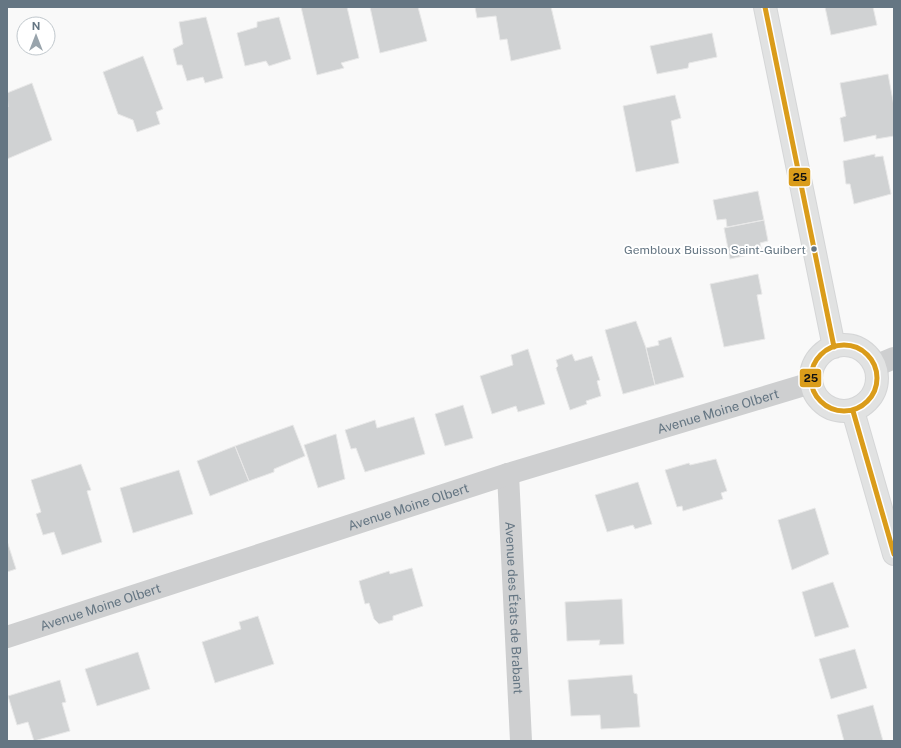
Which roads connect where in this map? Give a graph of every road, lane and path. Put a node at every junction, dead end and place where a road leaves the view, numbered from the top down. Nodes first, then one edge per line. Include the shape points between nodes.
1 (765, 7) edge
2 (834, 347) junction
3 (885, 362) edge
4 (811, 383) junction
5 (853, 411) junction
6 (508, 474) junction
7 (894, 554) edge
8 (7, 637) edge
9 (521, 741) edge

1 - 2 street
2 - 3 street via 854,347 870,357
2 - 4 street via 819,357 811,374
3 - 5 street via 871,398
4 - 5 street via 821,402 831,409 841,412
4 - 6 street, Avenue Moine Olbert
5 - 7 street
6 - 8 street, Avenue Moine Olbert
6 - 9 street, Avenue des États de Brabant

